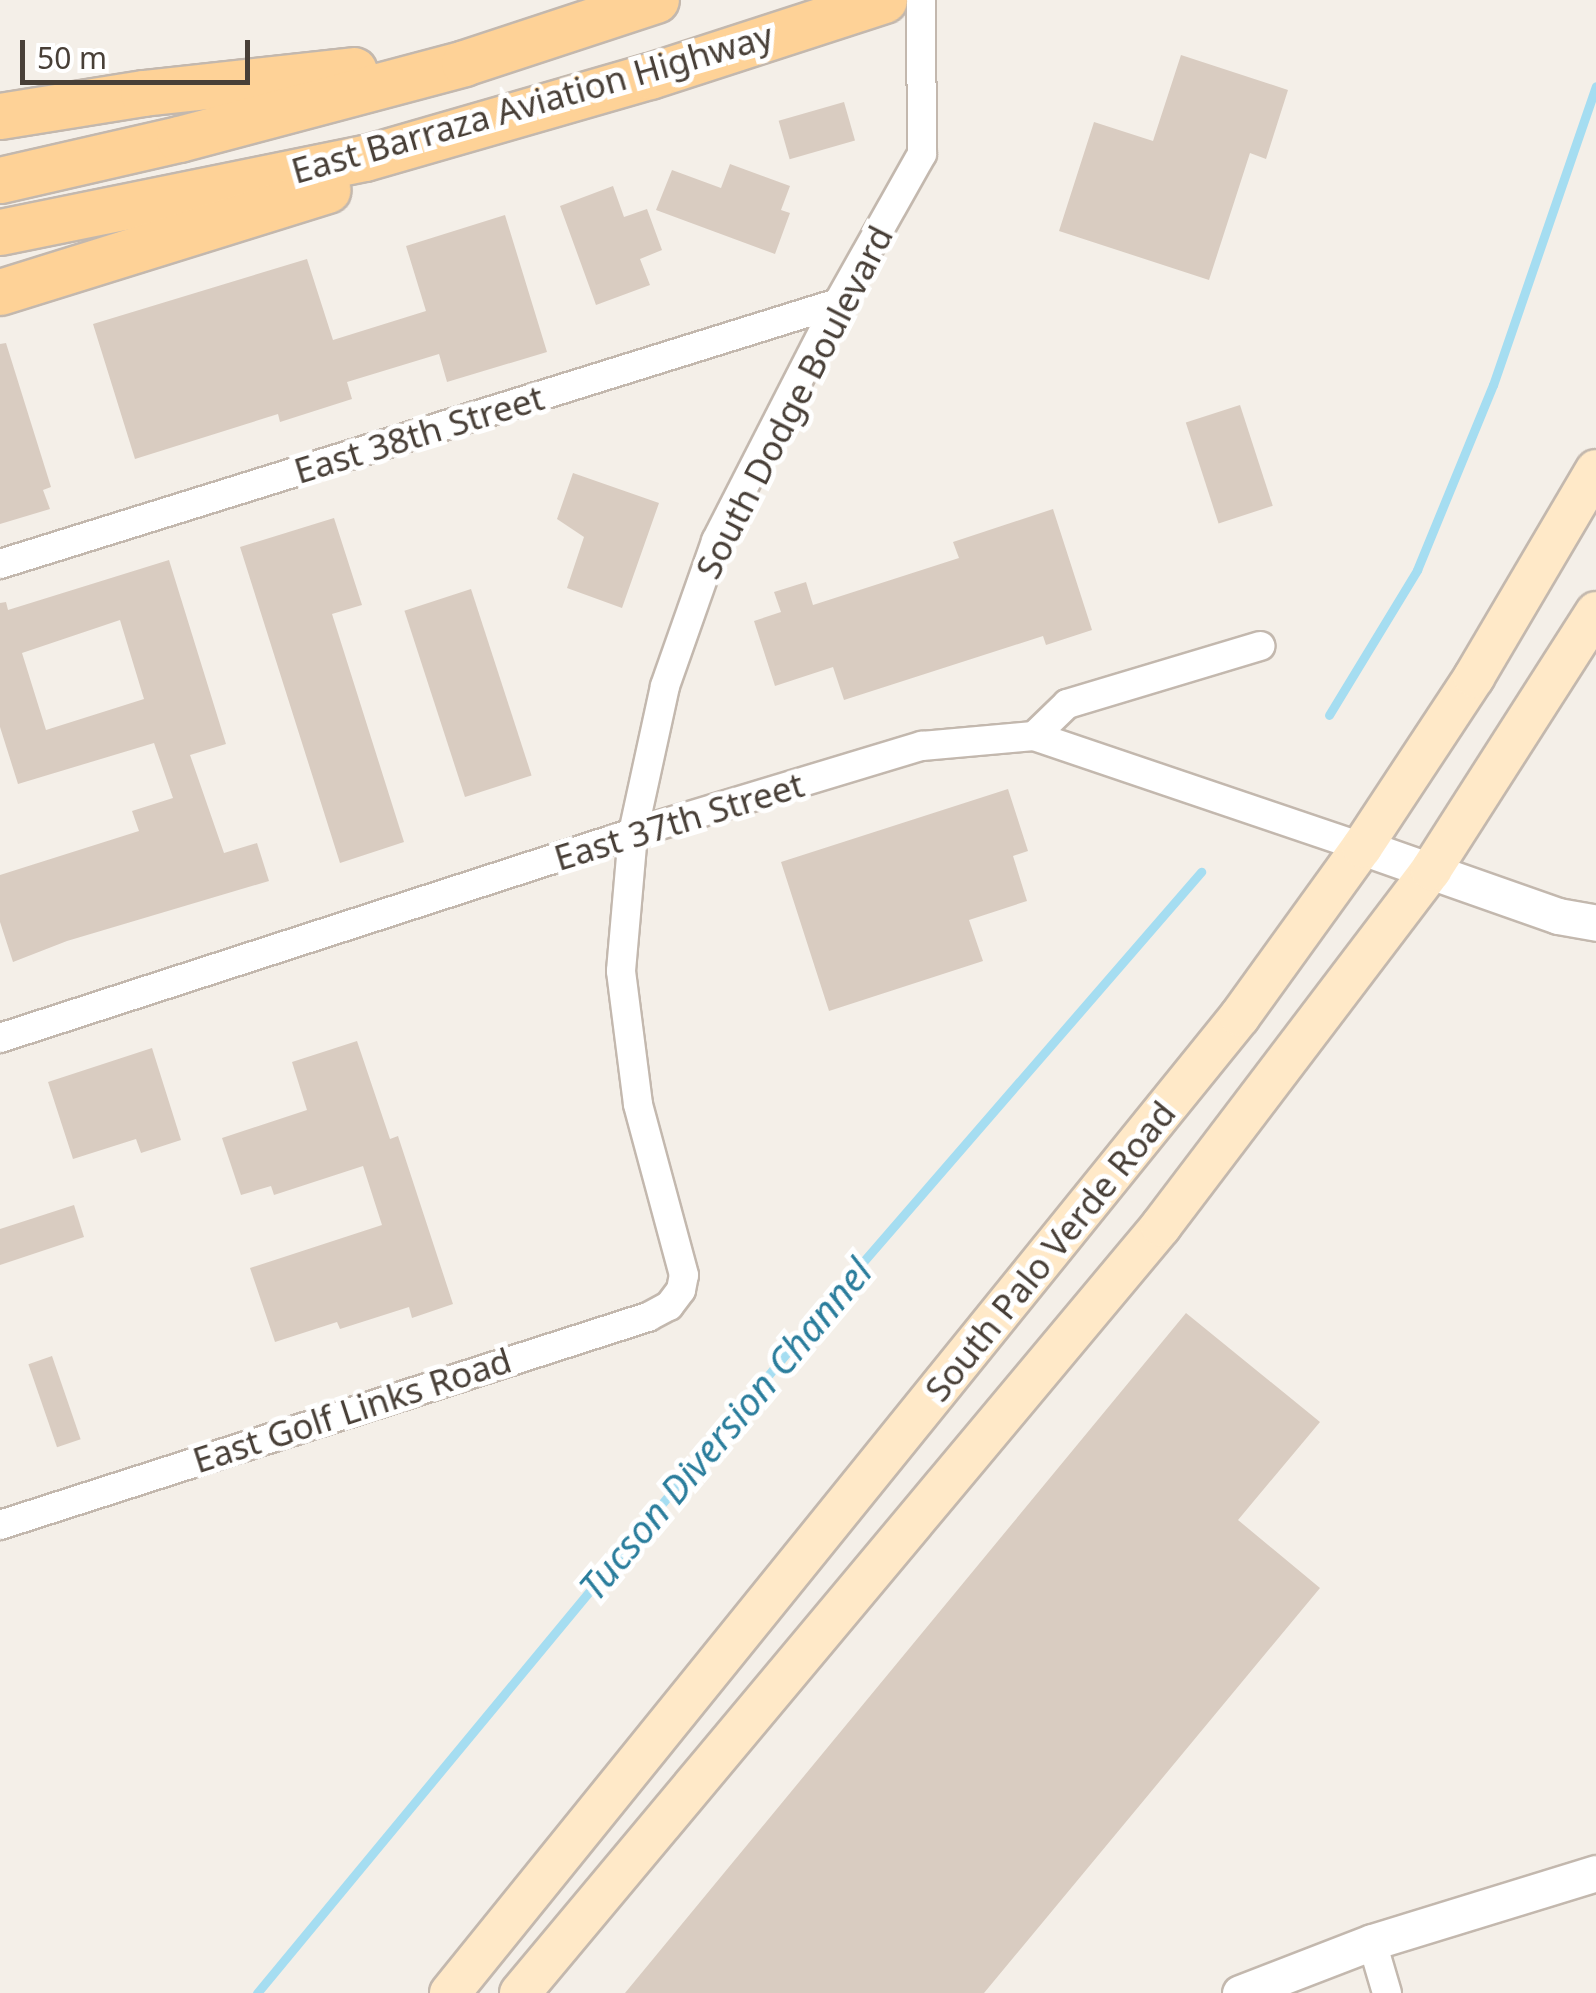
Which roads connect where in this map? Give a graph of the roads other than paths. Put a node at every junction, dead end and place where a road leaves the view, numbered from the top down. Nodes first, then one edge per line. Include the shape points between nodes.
1 (884, 0) edge
2 (920, 0) edge
3 (645, 3) edge
4 (650, 76) junction
5 (0, 116) edge
6 (0, 180) edge
7 (0, 232) edge
8 (0, 292) edge
9 (838, 303) junction
10 (1596, 470) edge
11 (0, 564) edge
12 (1596, 612) edge
13 (1260, 646) dead end
14 (1034, 736) junction
15 (633, 833) junction
16 (1362, 846) junction
17 (1432, 870) junction
18 (1596, 923) edge
19 (0, 1038) edge
20 (684, 1275) joint
21 (0, 1525) edge
22 (1596, 1873) edge
23 (1372, 1942) junction
24 (450, 1993) edge
25 (520, 1993) edge
26 (1240, 1993) edge
27 (1387, 1993) edge

1 - 4 main road, East Barraza Aviation Highway
2 - 9 street, South Dodge Boulevard via 922,154
3 - 5 main road via 378,67
3 - 6 main road, East Barraza Aviation Highway via 445,68
4 - 7 main road, East Barraza Aviation Highway via 365,158
4 - 8 main road via 264,212
9 - 11 street, East 38th Street
9 - 15 street, South Dodge Boulevard via 716,541 664,686
10 - 16 main road, South Palo Verde Road via 1474,677
12 - 17 main road, South Palo Verde Road
13 - 14 street via 1067,704
14 - 15 street, East 37th Street via 922,746
14 - 16 street, East 37th Street
15 - 19 street, East 37th Street
15 - 20 street, South Dodge Boulevard via 621,971 638,1104
16 - 17 street
16 - 24 main road, South Palo Verde Road via 1240,1016
17 - 18 street via 1558,916
17 - 25 main road, South Palo Verde Road via 1161,1226
20 - 21 street, East Golf Links Road via 669,1306 648,1317
22 - 23 street
23 - 26 street
23 - 27 street

